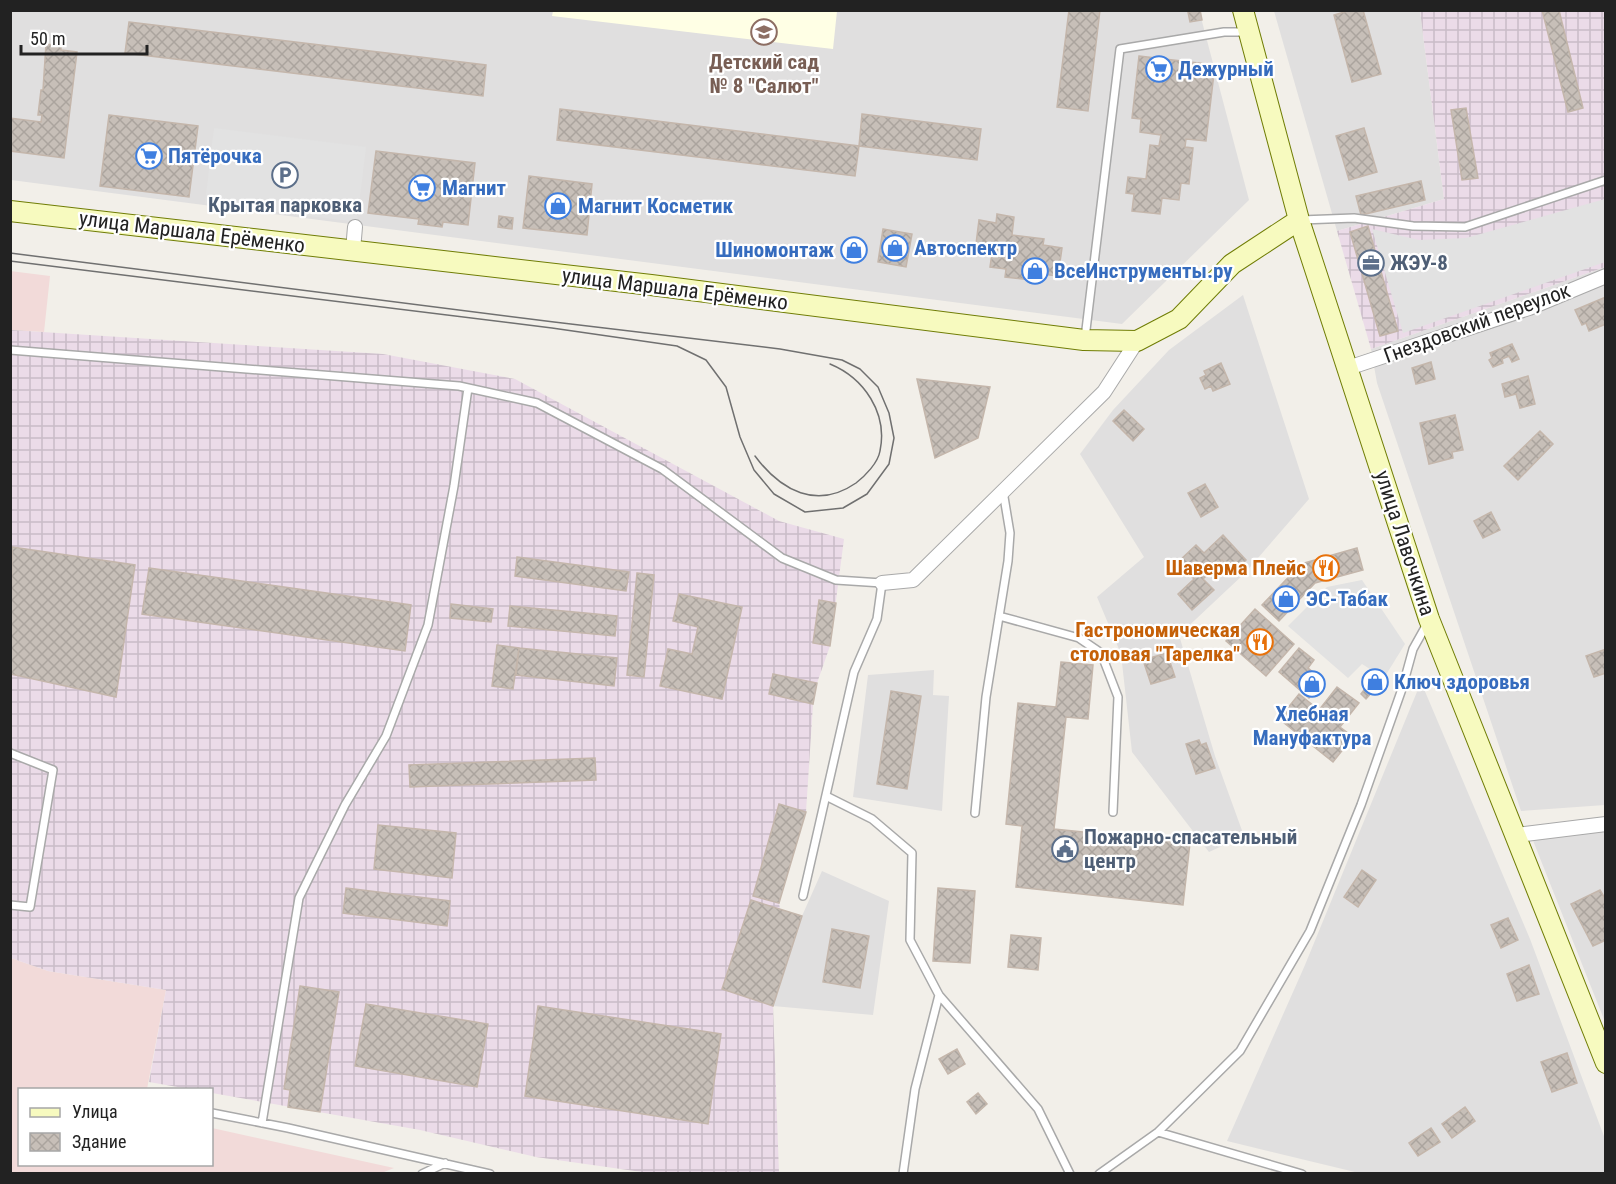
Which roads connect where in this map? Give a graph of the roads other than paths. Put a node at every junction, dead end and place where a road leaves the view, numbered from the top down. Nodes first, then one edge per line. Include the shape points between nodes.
1 (1243, 10) edge
2 (1248, 32) junction
3 (1605, 180) edge
4 (10, 211) edge
5 (1299, 220) junction
6 (355, 227) dead end
7 (353, 250) junction
8 (1605, 276) edge
9 (1084, 340) junction
10 (1137, 341) junction
11 (10, 350) edge
12 (1348, 368) junction
13 (468, 388) junction
14 (1003, 491) junction
15 (882, 584) junction
16 (999, 616) junction
17 (1429, 619) junction
18 (10, 753) edge
19 (826, 796) junction
20 (1113, 812) dead end
21 (975, 813) dead end
22 (1605, 824) edge
23 (1517, 835) junction
24 (803, 896) dead end
25 (10, 905) edge
26 (939, 995) junction
27 (1605, 1063) edge
28 (213, 1113) edge
29 (262, 1123) junction
30 (1158, 1132) junction
31 (446, 1163) junction
32 (422, 1173) edge
33 (490, 1173) edge
34 (903, 1173) edge
35 (1070, 1173) edge
36 (1099, 1173) edge
37 (1302, 1173) edge

1 - 2 main road, улица Лавочкина
2 - 5 main road, улица Лавочкина
2 - 9 lane via 1224,32 1120,49
3 - 5 lane via 1466,227 1413,226 1354,218
4 - 7 main road, улица Маршала Ерёменко
5 - 10 main road, улица Маршала Ерёменко via 1232,264 1179,319
5 - 12 main road, улица Лавочкина
6 - 7 street
7 - 9 main road, улица Маршала Ерёменко
8 - 12 street, Гнездовский переулок via 1529,308
9 - 10 main road, улица Маршала Ерёменко
10 - 14 street via 1104,392
11 - 13 lane
12 - 17 main road, улица Лавочкина
13 - 15 lane via 537,403 662,469 782,558 836,580
13 - 29 lane via 428,625 386,736 345,805 298,898
14 - 15 street via 913,580
14 - 16 lane via 1010,533
15 - 19 lane via 877,619 854,672
16 - 20 lane via 1079,638 1101,653 1118,697
16 - 21 lane
17 - 23 main road, улица Лавочкина
17 - 30 lane via 1413,649 1361,805 1310,931 1240,1051
18 - 25 lane via 52,770 30,908
19 - 24 lane
19 - 26 lane via 872,819 912,853 910,940
22 - 23 street
23 - 27 main road, улица Лавочкина
26 - 34 lane via 915,1089
26 - 35 lane via 1038,1109
28 - 29 lane
29 - 31 lane
30 - 36 lane
30 - 37 lane
31 - 32 lane
31 - 33 lane

